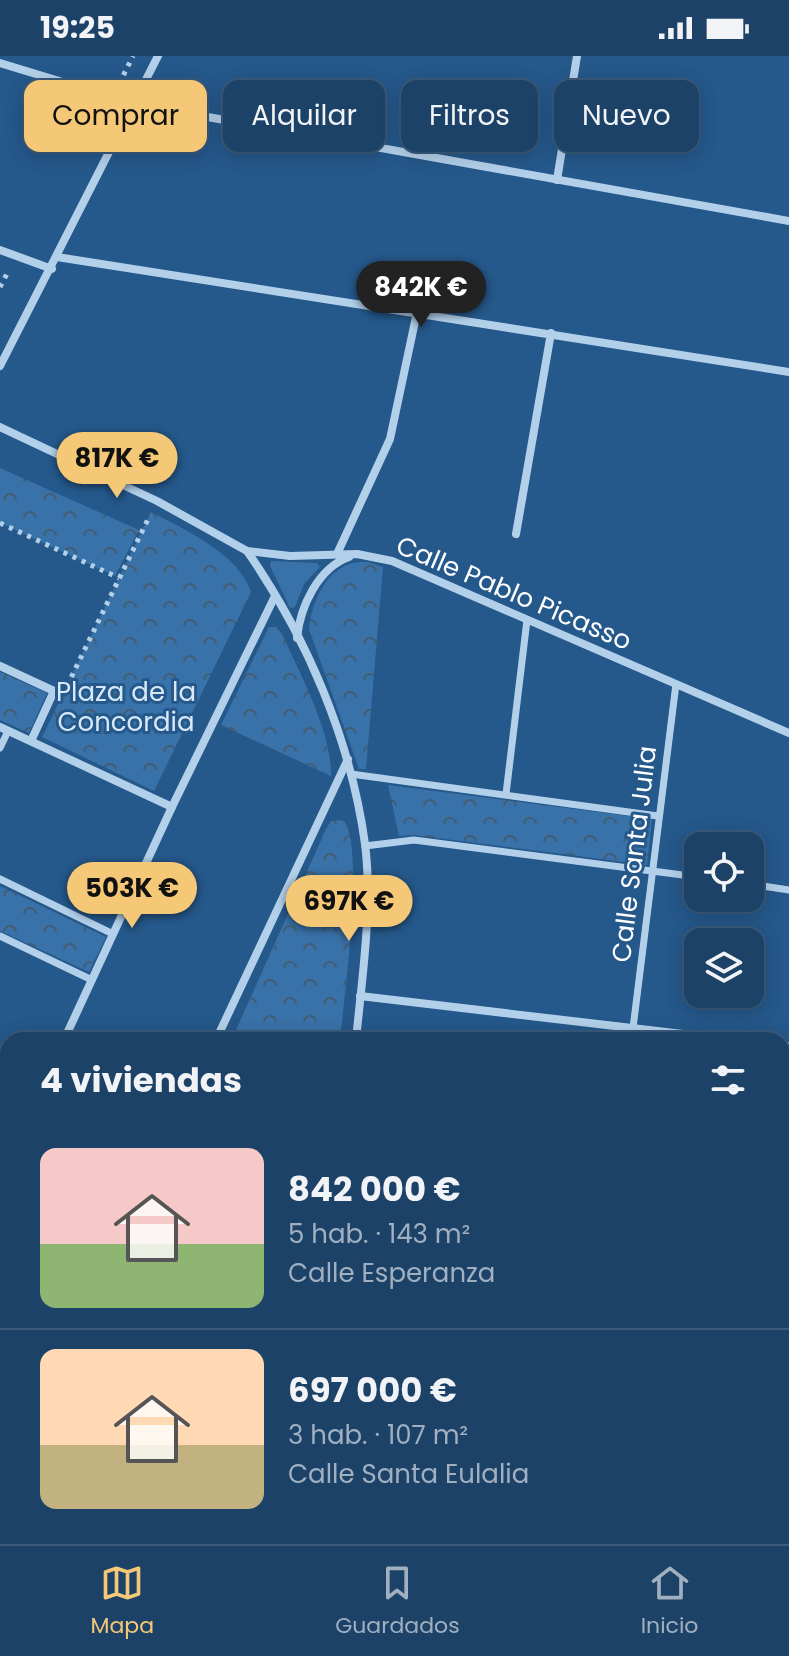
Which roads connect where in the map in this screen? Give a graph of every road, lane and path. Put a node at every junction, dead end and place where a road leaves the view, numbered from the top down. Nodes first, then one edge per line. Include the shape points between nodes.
1 (133, 56) edge
2 (158, 56) edge
3 (577, 56) edge
4 (0, 63) edge
5 (55, 80) edge
6 (122, 80) edge
7 (146, 80) edge
8 (207, 117) edge
9 (111, 152) edge
10 (557, 180) junction
11 (789, 221) edge
12 (0, 250) edge
13 (16, 256) junction
14 (57, 257) junction
15 (52, 269) junction
16 (0, 287) edge
17 (417, 312) junction
18 (551, 333) junction
19 (0, 366) edge
20 (789, 372) edge
21 (0, 427) edge
22 (157, 501) junction
23 (0, 523) edge
24 (516, 534) dead end
25 (247, 551) junction
26 (337, 554) junction
27 (357, 554) junction
28 (119, 578) junction
29 (275, 596) junction
30 (527, 620) junction
31 (297, 638) junction
32 (0, 666) edge
33 (676, 684) junction
34 (61, 697) dead end
35 (4, 729) edge
36 (789, 733) edge
37 (31, 741) junction
38 (0, 748) edge
39 (348, 759) junction
40 (351, 774) junction
41 (506, 794) junction
42 (172, 807) junction
43 (658, 816) junction
44 (365, 846) junction
45 (651, 871) junction
46 (684, 875) edge
47 (0, 879) edge
48 (764, 886) edge
49 (789, 890) edge
50 (113, 934) junction
51 (0, 936) edge
52 (92, 980) junction
53 (360, 996) junction
54 (633, 1028) junction
55 (68, 1032) edge
56 (220, 1032) edge
57 (357, 1032) edge
58 (667, 1032) edge

1 - 6 path
2 - 7 street
3 - 10 street
4 - 5 street
8 - 10 street
9 - 14 street
10 - 11 street
12 - 13 street
13 - 15 street
13 - 16 path
14 - 15 street
14 - 17 street
15 - 19 street
17 - 18 street
17 - 26 street via 390,439
18 - 20 street
18 - 24 street
21 - 22 street, Calle Pablo Picasso
22 - 25 street, Calle Pablo Picasso
22 - 28 path
23 - 28 path
25 - 26 street, Calle Pablo Picasso
25 - 29 street
26 - 27 street, Calle Pablo Picasso
27 - 30 street, Calle Pablo Picasso via 392,561
27 - 31 street via 334,564 316,586 304,607
28 - 34 path
29 - 31 street
29 - 42 street
30 - 33 street, Calle Pablo Picasso
30 - 41 street
31 - 39 street
32 - 37 street via 54,691
33 - 36 street, Calle Pablo Picasso
33 - 43 street, Calle Santa Julia
35 - 37 street
35 - 38 street
37 - 42 street
39 - 40 street
39 - 56 street
40 - 41 street
40 - 44 street
41 - 43 street
42 - 50 street
43 - 45 street, Calle Santa Julia
44 - 45 street via 414,840
44 - 53 street via 367,932
45 - 46 street
45 - 54 street, Calle Santa Julia
47 - 50 street
48 - 49 street
50 - 52 street
51 - 52 street
52 - 55 street
53 - 54 street
53 - 57 street
54 - 58 street

